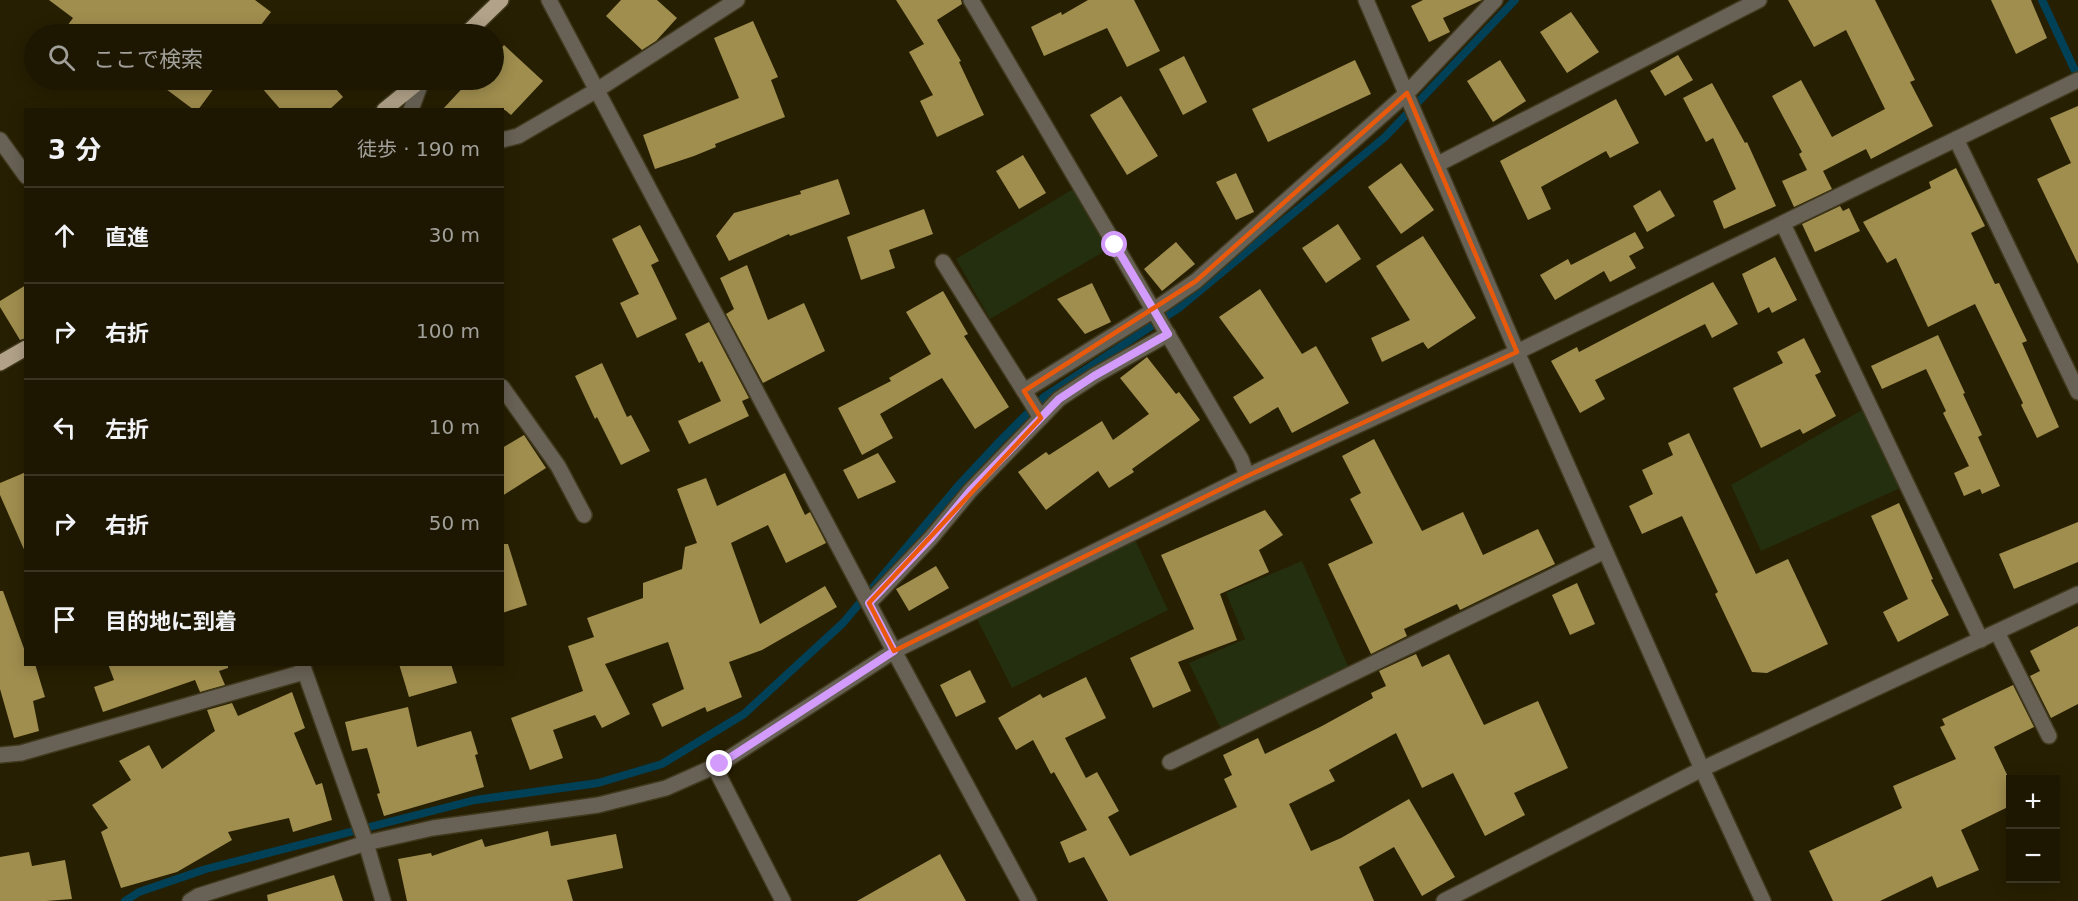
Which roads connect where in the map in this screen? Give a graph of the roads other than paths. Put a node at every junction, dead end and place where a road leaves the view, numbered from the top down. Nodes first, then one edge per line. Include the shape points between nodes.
1 (501, 0) edge
2 (549, 0) edge
3 (737, 0) edge
4 (971, 0) edge
5 (1366, 0) edge
6 (1495, 0) edge
7 (1759, 0) edge
8 (1738, 5) edge
9 (476, 24) edge
10 (2078, 80) edge
11 (409, 90) edge
12 (418, 90) edge
13 (597, 90) junction
14 (1407, 93) junction
15 (386, 108) edge
16 (412, 108) edge
17 (1956, 139) junction
18 (0, 140) edge
19 (504, 140) edge
20 (1438, 164) junction
21 (24, 173) edge
22 (1783, 224) junction
23 (943, 262) dead end
24 (1154, 310) junction
25 (1168, 334) junction
26 (24, 349) edge
27 (1517, 352) junction
28 (0, 363) edge
29 (504, 390) edge
30 (1024, 391) junction
31 (2078, 392) edge
32 (1041, 417) junction
33 (1247, 476) junction
34 (584, 515) dead end
35 (1605, 551) junction
36 (2078, 594) edge
37 (869, 603) junction
38 (1997, 632) junction
39 (1981, 640) junction
40 (894, 651) junction
41 (303, 668) edge
42 (2049, 736) dead end
43 (0, 755) edge
44 (1170, 762) dead end
45 (714, 766) junction
46 (1702, 769) junction
47 (366, 843) junction
48 (190, 901) edge
49 (383, 901) edge
50 (783, 901) edge
51 (1029, 901) edge
52 (1444, 901) edge
53 (1763, 901) edge

1 - 9 main road
2 - 13 street
3 - 13 street
4 - 24 street
5 - 14 street
6 - 14 street
7 - 8 street
8 - 20 street
10 - 17 street
11 - 15 main road
12 - 16 street
13 - 19 street via 518,136
13 - 37 street
14 - 20 street
14 - 24 street via 1196,280
17 - 22 street
17 - 31 street
18 - 21 street
20 - 27 street
22 - 27 street
22 - 39 street
23 - 30 street
24 - 25 street
24 - 30 street
25 - 32 street via 1094,376 1059,399
25 - 33 street via 1241,459
26 - 28 main road
27 - 33 street
27 - 35 street
29 - 34 street via 558,466
30 - 32 street
32 - 37 street
33 - 40 street
35 - 44 street
35 - 46 street
36 - 38 street
37 - 40 street
38 - 39 street
38 - 42 street
39 - 46 street
40 - 45 street
40 - 51 street
41 - 43 street via 21,753
41 - 47 street
45 - 47 street via 666,788 598,805 433,828
45 - 50 street
46 - 52 street
46 - 53 street
47 - 48 street
47 - 49 street

